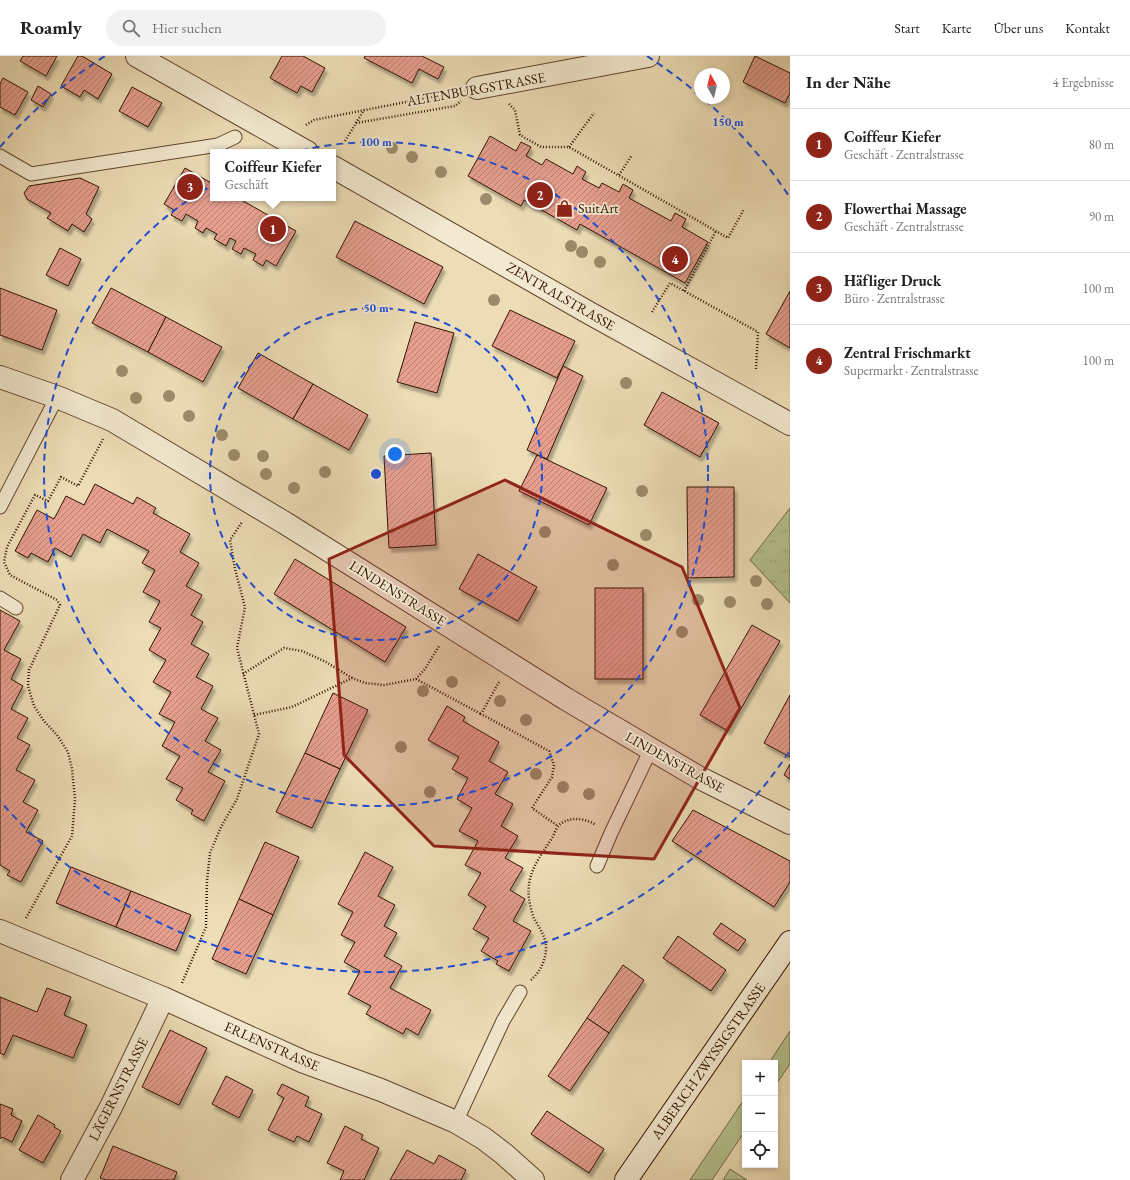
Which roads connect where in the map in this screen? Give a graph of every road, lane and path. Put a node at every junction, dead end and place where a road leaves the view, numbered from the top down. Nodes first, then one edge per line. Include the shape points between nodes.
1 (137, 56) edge
2 (648, 56) edge
3 (593, 61) edge
4 (477, 88) junction
5 (505, 100) dead end
6 (364, 109) junction
7 (594, 113) dead end
8 (356, 123) junction
9 (306, 125) dead end
10 (235, 137) dead end
11 (345, 141) dead end
12 (569, 147) junction
13 (302, 149) edge
14 (632, 155) dead end
15 (0, 156) edge
16 (336, 169) edge
17 (618, 175) junction
18 (744, 209) dead end
19 (716, 231) junction
20 (684, 290) junction
21 (652, 312) dead end
22 (756, 369) dead end
23 (0, 376) edge
24 (57, 397) junction
25 (790, 424) edge
26 (103, 439) dead end
27 (0, 507) edge
28 (244, 518) dead end
29 (0, 598) edge
30 (16, 608) dead end
31 (441, 642) dead end
32 (243, 674) junction
33 (352, 678) junction
34 (416, 679) junction
35 (500, 680) dead end
36 (481, 714) junction
37 (254, 715) junction
38 (652, 749) junction
39 (790, 822) edge
40 (558, 826) junction
41 (611, 832) junction
42 (597, 866) dead end
43 (26, 919) dead end
44 (0, 931) edge
45 (790, 942) edge
46 (182, 984) dead end
47 (520, 992) joint
48 (163, 998) junction
49 (456, 1122) junction
50 (72, 1180) edge
51 (533, 1180) edge
52 (626, 1180) edge

1 - 13 street
2 - 3 street, ALTENBURGSTRASSE
3 - 4 street, ALTENBURGSTRASSE
4 - 6 path, ALTENBURGSTRASSE
4 - 8 path via 455,106
5 - 12 path via 515,110 520,135 541,147
6 - 8 path
6 - 9 path, ALTENBURGSTRASSE via 314,120
7 - 12 path
8 - 11 path
10 - 15 lane via 218,145 31,174
12 - 17 path
14 - 17 path
16 - 25 street, ZENTRALSTRASSE
17 - 19 path
18 - 19 path via 728,238
19 - 20 path
20 - 21 path via 670,283
20 - 22 path via 758,332
23 - 24 street, LINDENSTRASSE
24 - 27 lane
24 - 38 street, LINDENSTRASSE via 112,420 285,523 559,695
26 - 43 path via 78,486 61,477 48,501 34,495 7,547 4,562 10,574 57,600 60,605 28,670 28,686 34,706 68,752 75,799 72,836
28 - 32 path via 230,540 245,607 237,648
29 - 30 lane
31 - 34 path
32 - 33 path via 284,648 302,651
32 - 37 path
33 - 34 path via 365,683 384,685
33 - 37 path via 292,707
34 - 36 path
35 - 36 path
36 - 40 path via 549,751 554,765 552,777 532,808
37 - 46 path via 259,734 237,799 210,853 206,927
38 - 39 street, LINDENSTRASSE via 698,777
38 - 41 lane
40 - 41 path via 572,819 588,820
40 - 47 path via 532,870 529,880 529,900 534,919 544,936 545,959 538,974
41 - 42 lane
44 - 48 street, ERLENSTRASSE
45 - 52 street, ALBERICH ZWYSSIGSTRASSE
47 - 49 lane via 503,1021
48 - 49 street, ERLENSTRASSE via 304,1062 381,1090
48 - 50 street, LÄGERNSTRASSE via 111,1107
49 - 51 street, ERLENSTRASSE via 483,1138

